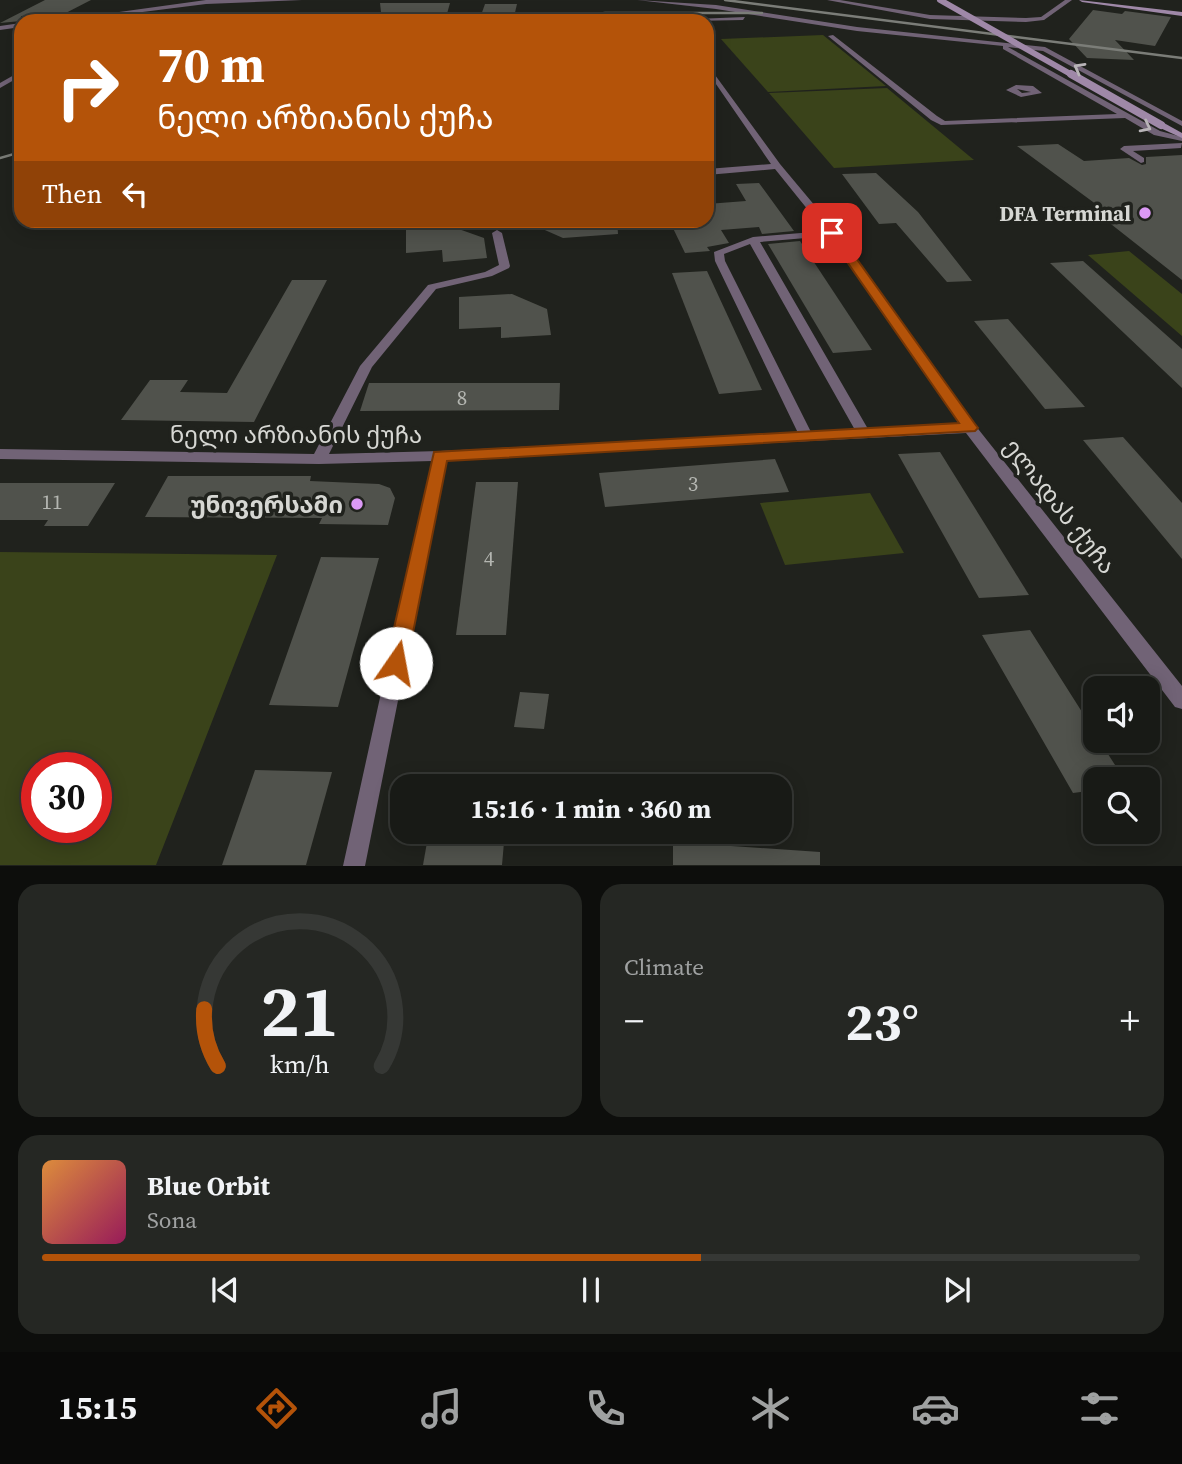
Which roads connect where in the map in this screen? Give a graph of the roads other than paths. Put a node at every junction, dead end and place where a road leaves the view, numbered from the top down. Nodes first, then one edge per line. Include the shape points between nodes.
1 (195, 0) edge
2 (299, 0) edge
3 (640, 0) edge
4 (830, 0) edge
5 (940, 0) edge
6 (1069, 0) edge
7 (1082, 0) edge
8 (206, 2) edge
9 (898, 6) dead end
10 (890, 12) junction
11 (122, 14) edge
12 (1182, 14) edge
13 (714, 20) edge
14 (790, 20) junction
15 (831, 36) dead end
16 (1001, 46) junction
17 (714, 76) edge
18 (1063, 89) dead end
19 (1076, 89) junction
20 (1050, 90) dead end
21 (1037, 91) dead end
22 (1124, 116) junction
23 (1182, 124) edge
24 (1182, 140) edge
25 (1141, 160) dead end
26 (777, 166) junction
27 (714, 171) edge
28 (498, 233) dead end
29 (832, 233) junction
30 (752, 240) junction
31 (970, 428) junction
32 (866, 435) junction
33 (807, 437) junction
34 (0, 454) edge
35 (440, 456) junction
36 (319, 459) junction
37 (1182, 701) edge
38 (354, 866) edge

1 - 8 street
2 - 8 street
3 - 14 street
4 - 10 street
5 - 24 main road, bridge
6 - 10 street via 1035,20
7 - 12 main road
8 - 11 street
9 - 10 street
13 - 14 street
14 - 16 street
15 - 22 street via 944,123
16 - 19 street
23 -> 16 street via 1046,50
17 - 26 street, ელადას ქუჩა
18 - 19 street
19 - 22 street
20 - 21 street
22 -> 24 street via 1157,134
24 - 25 street via 1124,149
26 - 27 street
26 - 29 street, ელადას ქუჩა
28 - 36 street via 505,266 432,287 366,366
29 - 30 street
29 - 31 street, ელადას ქუჩა
30 - 32 street
30 - 33 street via 719,252 720,261
31 - 32 street, ნელი არზიანის ქუჩა
31 - 37 street, ელადას ქუჩა
32 - 33 street, ნელი არზიანის ქუჩა
33 - 35 street, ნელი არზიანის ქუჩა
34 - 36 street, ნელი არზიანის ქუჩა
35 - 36 street, ნელი არზიანის ქუჩა
35 - 38 street

